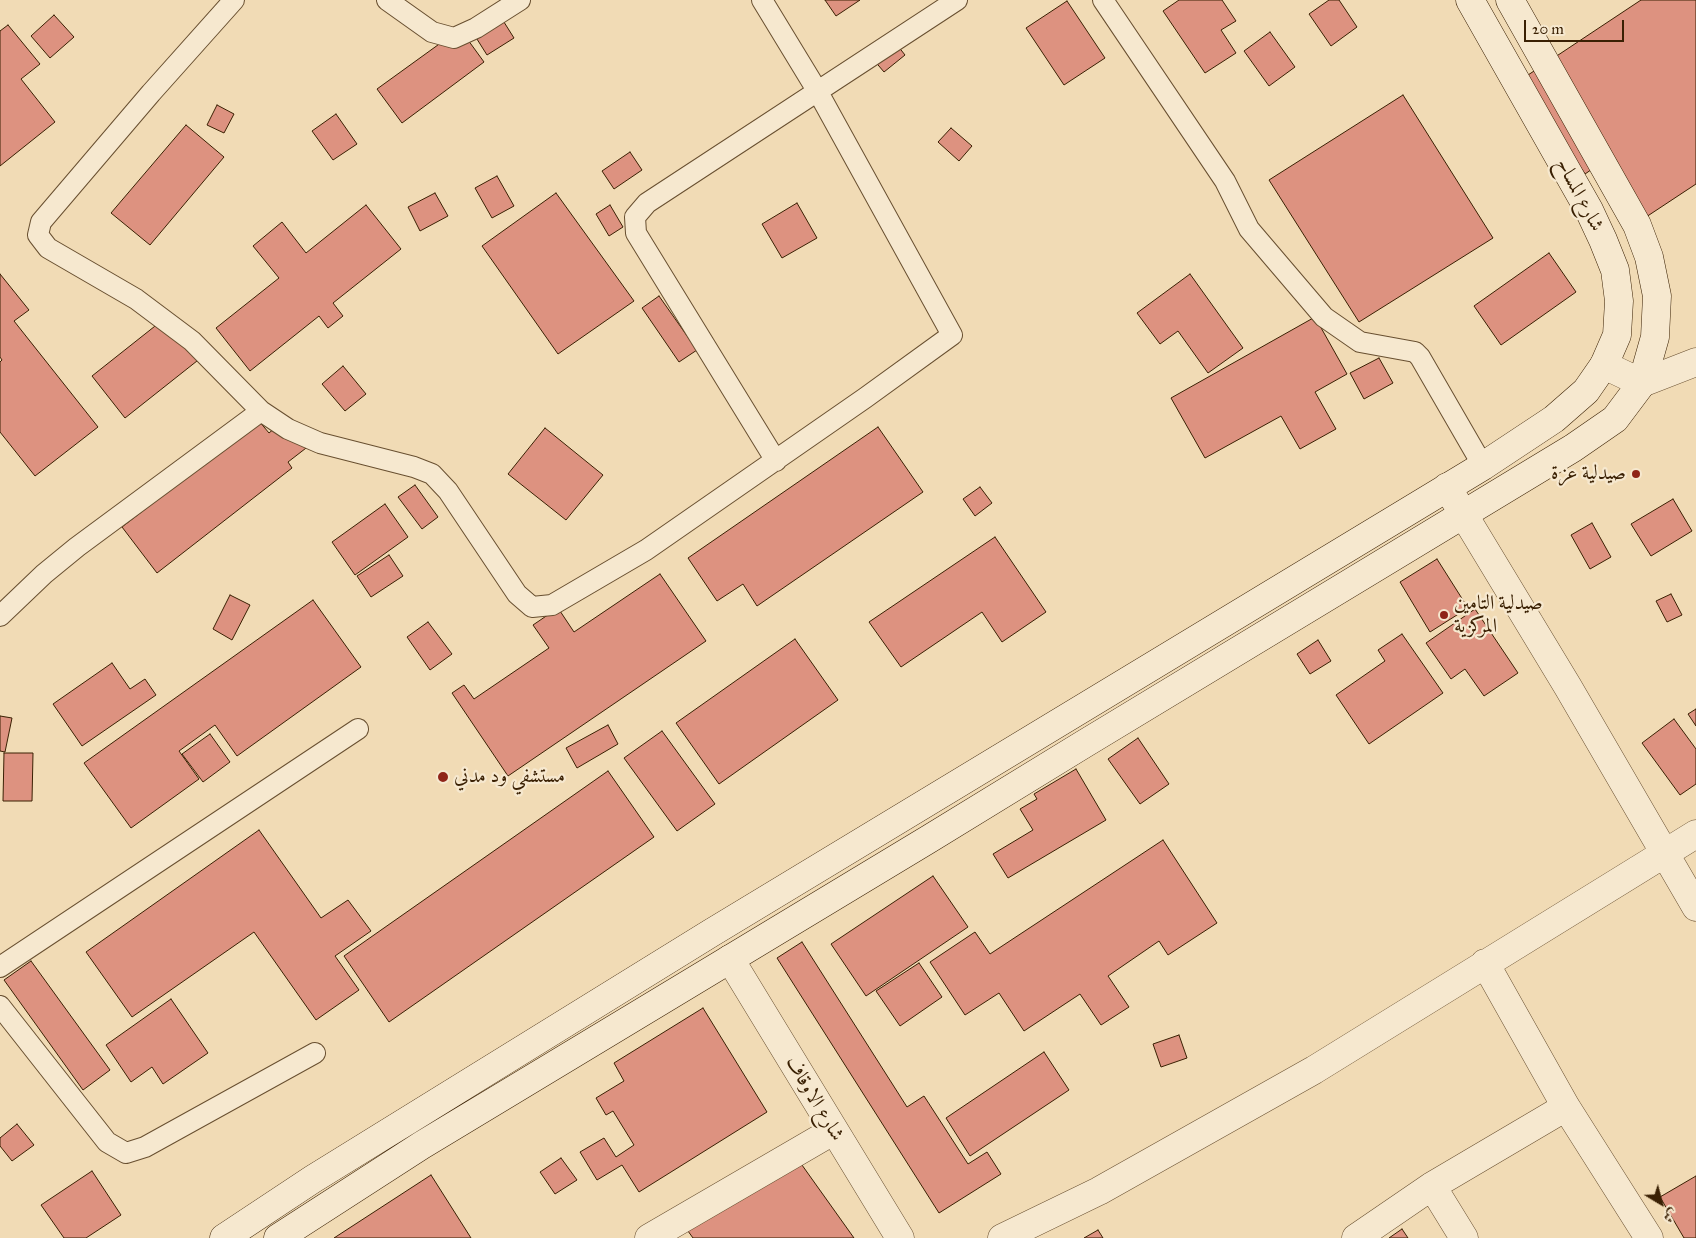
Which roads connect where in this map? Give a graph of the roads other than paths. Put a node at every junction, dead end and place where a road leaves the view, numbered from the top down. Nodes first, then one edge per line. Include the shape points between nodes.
1 (234, 0) edge
2 (387, 0) edge
3 (520, 0) edge
4 (762, 0) edge
5 (958, 0) edge
6 (1103, 0) edge
7 (1470, 0) edge
8 (1510, 0) edge
9 (818, 92) junction
10 (1696, 362) edge
11 (1604, 365) junction
12 (1642, 383) junction
13 (261, 412) junction
14 (776, 461) junction
15 (1483, 466) junction
16 (1447, 487) junction
17 (1464, 514) junction
18 (0, 616) edge
19 (1068, 718) junction
20 (358, 729) dead end
21 (1084, 744) junction
22 (913, 811) junction
23 (1696, 834) edge
24 (929, 840) junction
25 (1664, 854) junction
26 (1696, 907) edge
27 (730, 959) junction
28 (1485, 963) junction
29 (0, 967) edge
30 (0, 1006) edge
31 (316, 1053) dead end
32 (1566, 1107) junction
33 (833, 1131) junction
34 (1432, 1186) junction
35 (224, 1238) edge
36 (278, 1238) edge
37 (650, 1238) edge
38 (900, 1238) edge
39 (1002, 1238) edge
40 (1356, 1238) edge
41 (1464, 1238) edge
42 (1649, 1238) edge

1 - 13 lane via 42,222 38,235 48,248 136,299 192,341
2 - 3 lane via 432,32 454,38
4 - 9 lane
5 - 9 lane
6 - 15 lane via 1225,181 1249,229 1324,318 1360,342 1415,352 1420,357
7 - 11 main road, شارع المساح via 1589,210 1615,270 1619,301 1617,334
8 - 12 main road, شارع المساح via 1637,225 1649,257 1657,296 1655,336
9 - 14 lane via 952,335
9 - 14 lane via 647,203 634,217 636,233
10 - 12 main road
11 - 12 main road
11 - 15 main road, شارع المساح via 1586,391 1554,419
12 - 17 main road via 1615,419
13 - 14 lane via 320,443 432,474 448,491 517,594 532,607 552,605 637,555
13 - 18 lane via 77,548
15 - 16 main road, شارع المساح
16 - 17 main road
16 - 19 main road, شارع المساح
17 - 21 main road
17 - 25 main road
19 - 21 main road
19 - 22 main road, شارع المساح
20 - 29 lane
21 - 24 main road
22 - 24 main road
22 - 35 main road, شارع المساح via 313,1179
23 - 25 main road
24 - 27 main road
25 - 26 main road
25 - 28 main road
27 - 33 main road, شارع الاوقاف
27 - 36 main road via 422,1145
28 - 32 main road
28 - 39 main road via 1305,1075 1099,1191
30 - 31 lane via 107,1142 126,1153 144,1147
32 - 34 main road
32 - 42 main road
33 - 37 main road
33 - 38 main road, شارع الاوقاف
34 - 40 main road
34 - 41 main road

